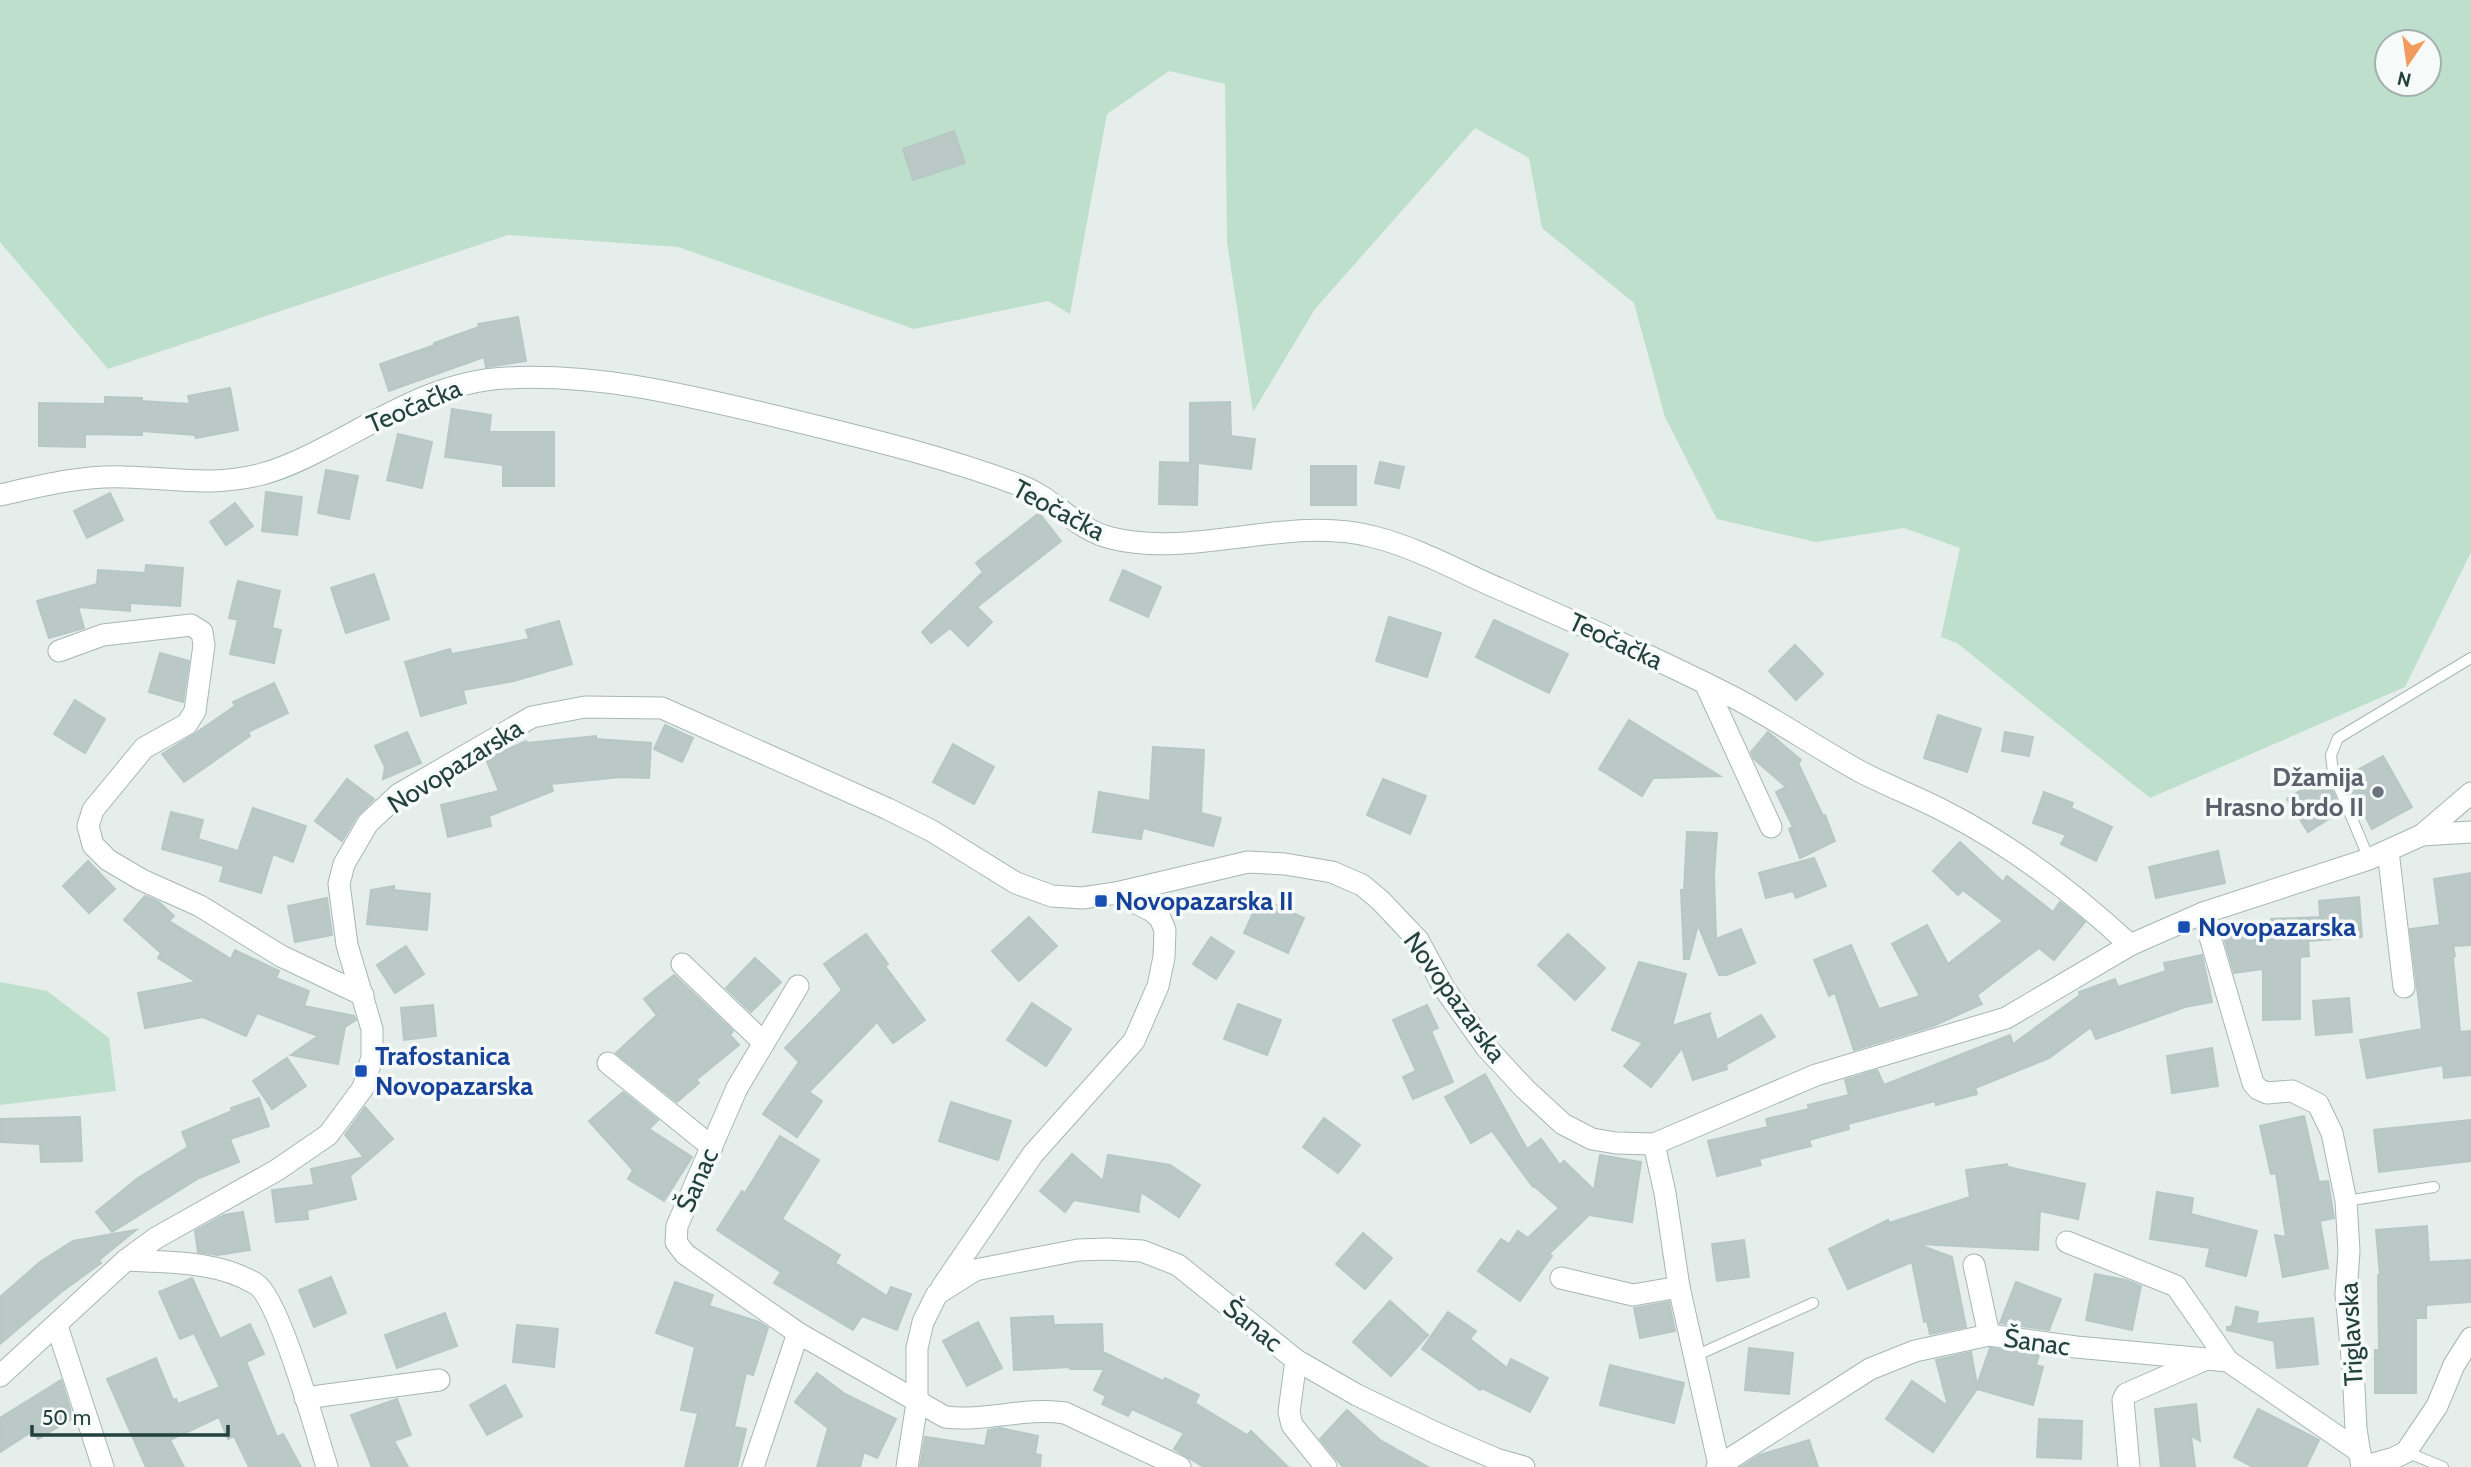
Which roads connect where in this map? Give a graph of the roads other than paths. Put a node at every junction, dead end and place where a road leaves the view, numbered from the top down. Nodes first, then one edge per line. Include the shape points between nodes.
1 (0, 495) edge
2 (58, 651) dead end
3 (2471, 658) edge
4 (1705, 683) junction
5 (2471, 793) edge
6 (1771, 827) dead end
7 (2471, 832) edge
8 (2422, 835) junction
9 (2378, 855) junction
10 (1116, 893) junction
11 (2203, 913) junction
12 (2130, 945) junction
13 (682, 964) dead end
14 (798, 986) dead end
15 (2404, 987) dead end
16 (363, 995) junction
17 (764, 1043) junction
18 (608, 1063) dead end
19 (1654, 1144) junction
20 (712, 1147) junction
21 (2434, 1186) dead end
22 (2346, 1201) junction
23 (2067, 1242) dead end
24 (126, 1260) junction
25 (1974, 1265) dead end
26 (1561, 1278) dead end
27 (1678, 1287) junction
28 (937, 1294) junction
29 (1814, 1303) dead end
30 (57, 1326) junction
31 (798, 1333) junction
32 (1989, 1335) junction
33 (2471, 1338) edge
34 (1693, 1357) junction
35 (2206, 1359) junction
36 (1296, 1360) junction
37 (2228, 1361) junction
38 (0, 1376) edge
39 (439, 1380) dead end
40 (305, 1398) junction
41 (918, 1403) junction
42 (2406, 1452) junction
43 (2361, 1462) edge
44 (1718, 1466) edge
45 (103, 1467) edge
46 (327, 1467) edge
47 (753, 1467) edge
48 (907, 1467) edge
49 (1180, 1467) edge
50 (1325, 1467) edge
51 (1524, 1467) edge
52 (2129, 1467) edge
53 (2443, 1467) edge

1 - 4 street, Teočačka via 121,476 193,483 236,480 297,462 432,392 468,382 517,377 604,381 663,390 925,453 1030,489 1073,521 1115,540 1144,544 1333,531 1373,536
2 - 16 street via 103,635 191,625 201,632 204,645 195,711 187,724 144,748 93,810 88,826 93,845 142,880 200,906 281,956
3 - 9 lane via 2339,738 2331,755 2333,773
4 - 6 street
4 - 12 street, Teočačka via 1863,773 1945,811 2009,848 2085,904
5 - 8 street, Novopazarska
7 - 8 street, Novopazarska
8 - 9 street, Novopazarska
9 - 11 street, Novopazarska
9 - 15 street
10 - 16 street, Novopazarska via 1082,898 1052,895 1017,883 921,825 662,708 585,707 532,718 506,731 399,794 368,823 344,863 339,884 347,945
10 - 19 street, Novopazarska via 1248,862 1332,872 1380,900 1418,940 1444,988 1486,1047 1563,1124 1592,1139
10 - 28 street via 1152,911 1165,930 1158,986 1134,1041 1033,1154
11 - 12 street, Novopazarska
11 - 22 street, Triglavska via 2253,1083 2267,1093 2292,1091 2318,1104 2332,1133
12 - 19 street, Novopazarska via 2006,1018 1815,1076
13 - 17 street
14 - 17 street, Šanac
16 - 24 street, Novopazarska via 372,1029 372,1057 363,1088 328,1135
17 - 20 street, Šanac via 737,1088
18 - 20 street
19 - 27 street, Šanac
20 - 31 street, Šanac via 677,1226 676,1242 685,1254
21 - 22 lane
22 - 43 street, Triglavska via 2346,1294
23 - 37 street via 2176,1286
24 - 30 street, Novopazarska
24 - 40 street via 227,1271 259,1285 282,1326
25 - 32 street
26 - 27 street via 1633,1295
27 - 34 street, Šanac
28 - 36 street, Šanac via 975,1270 1029,1258 1107,1248 1142,1251 1178,1265
28 - 41 street via 917,1348
29 - 34 lane
30 - 38 street, Novopazarska
30 - 45 street
31 - 41 street, Šanac
31 - 47 street
32 - 35 street, Šanac
32 - 44 street, Šanac via 1881,1363
33 - 42 street via 2437,1406
34 - 44 street, Šanac
35 - 37 street, Šanac
35 - 52 street via 2126,1394
36 - 50 street, Šanac via 1290,1387 1292,1425
36 - 51 street, Šanac via 1438,1434
37 - 43 street, Šanac
39 - 40 street
40 - 46 street
41 - 48 street
41 - 49 street, Šanac via 944,1417 965,1420 1045,1410 1065,1412
42 - 43 street
42 - 53 lane

